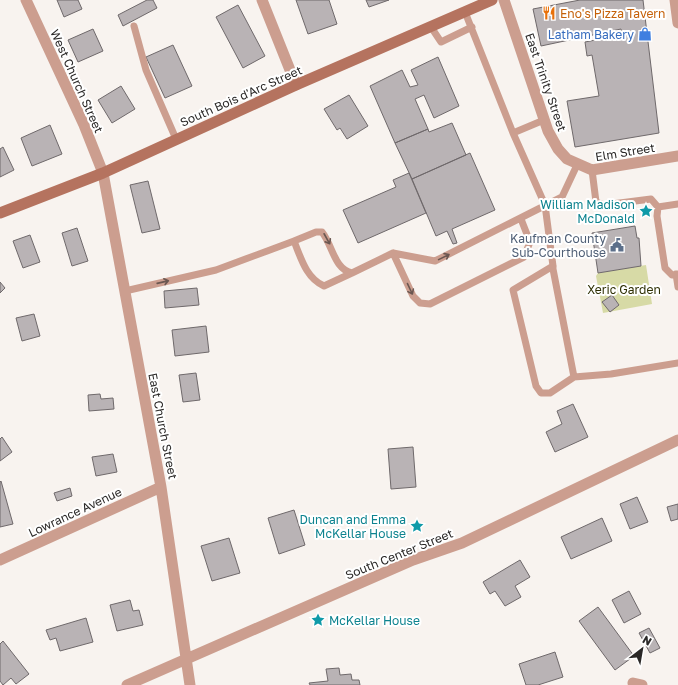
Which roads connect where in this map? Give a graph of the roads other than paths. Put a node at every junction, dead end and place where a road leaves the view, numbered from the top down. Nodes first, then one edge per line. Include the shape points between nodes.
1 (26, 0) edge
2 (262, 0) edge
3 (492, 0) edge
4 (504, 0) edge
5 (675, 0) edge
6 (465, 12) junction
7 (678, 23) edge
8 (134, 26) dead end
9 (430, 27) junction
10 (472, 28) junction
11 (296, 85) junction
12 (544, 120) junction
13 (513, 133) junction
14 (176, 139) junction
15 (678, 156) edge
16 (577, 165) junction
17 (592, 170) junction
18 (103, 173) junction
19 (678, 204) edge
20 (545, 205) junction
21 (658, 207) junction
22 (0, 213) edge
23 (521, 219) junction
24 (294, 241) junction
25 (393, 252) junction
26 (553, 266) junction
27 (352, 273) junction
28 (677, 274) edge
29 (678, 287) edge
30 (124, 290) junction
31 (678, 363) edge
32 (574, 376) junction
33 (678, 440) edge
34 (161, 487) junction
35 (0, 560) edge
36 (187, 659) junction
37 (127, 685) edge
38 (190, 685) edge

1 - 18 street, West Church Street via 84,125
2 - 11 street
3 - 6 main road, South Bois d'Arc Street
4 - 12 street, East Trinity Street
5 - 7 street
6 - 9 main road, South Bois d'Arc Street
6 - 10 lane
8 - 14 lane via 146,70
9 - 10 lane via 441,42
9 - 11 main road, South Bois d'Arc Street
10 - 13 lane
11 - 14 main road, South Bois d'Arc Street
12 - 13 lane
12 - 16 street, East Trinity Street via 558,149
13 - 20 lane
14 - 18 main road, South Bois d'Arc Street
15 - 17 street, Elm Street
16 - 17 street, Elm Street
16 - 20 lane via 562,197
17 - 21 lane via 596,202 604,205 652,200
18 - 22 main road, South Bois d'Arc Street
18 - 30 street, East Church Street
19 - 21 lane
20 - 23 lane
20 - 26 lane
21 - 28 lane via 657,216 665,268 672,274
25 -> 23 lane via 435,262
25 -> 23 lane via 413,296 420,303 430,304 524,257 530,242
24 -> 27 lane via 322,232 340,267
24 - 27 lane via 309,275 316,282 324,286
30 -> 24 lane via 216,270
25 - 27 lane
26 - 32 lane
26 - 32 lane via 513,290 536,386 541,393 550,394
28 - 29 lane
30 - 34 street, East Church Street
31 - 32 lane via 611,374
33 - 36 street, South Center Street via 462,543 413,560
34 - 35 street, Lowrance Avenue
34 - 36 street, East Church Street
36 - 37 street, South Center Street
36 - 38 street, East Church Street

